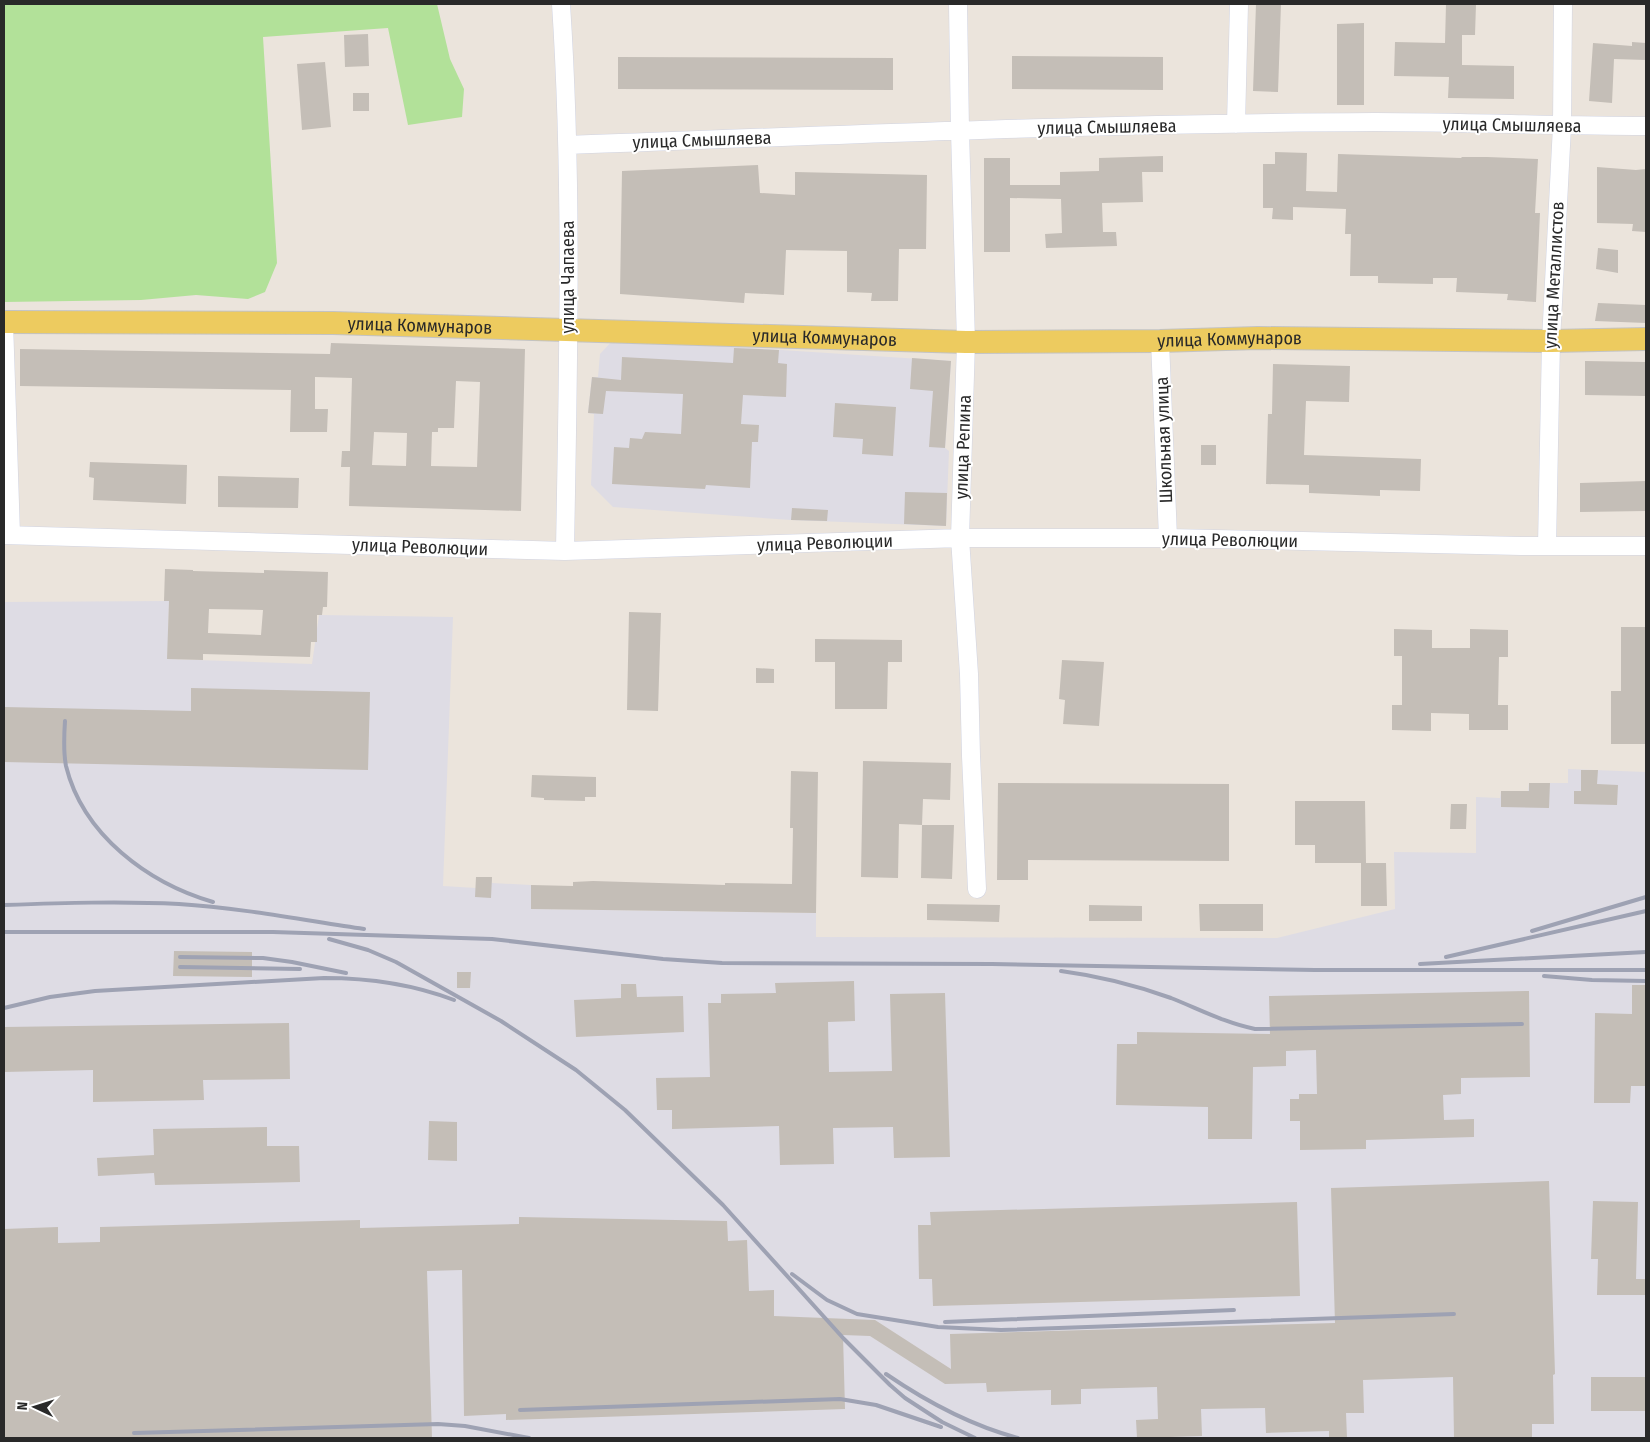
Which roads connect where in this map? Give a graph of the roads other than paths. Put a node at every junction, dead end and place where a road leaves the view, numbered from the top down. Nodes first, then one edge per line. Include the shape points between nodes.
1 (561, 4) edge
2 (958, 4) edge
3 (1239, 4) edge
4 (1563, 4) edge
5 (1236, 124) junction
6 (1562, 126) junction
7 (1646, 126) edge
8 (960, 131) junction
9 (568, 145) junction
10 (4, 322) edge
11 (568, 329) junction
12 (1646, 340) edge
13 (1160, 341) junction
14 (1550, 341) junction
15 (966, 342) junction
16 (7, 535) edge
17 (960, 538) junction
18 (1168, 538) junction
19 (1547, 546) junction
20 (1646, 546) edge
21 (565, 551) junction
22 (977, 889) dead end

1 - 9 street, улица Чапаева
2 - 8 street, улица Репина
3 - 5 street
4 - 6 street, улица Металлистов
5 - 6 street, улица Смышляева via 1378,122
5 - 8 street, улица Смышляева
6 - 7 street, улица Смышляева
6 - 14 street, улица Металлистов
8 - 9 street, улица Смышляева
8 - 15 street, улица Репина
9 - 11 street, улица Чапаева
10 - 11 main road, улица Коммунаров via 333,323
10 - 16 street
11 - 15 main road, улица Коммунаров
11 - 21 street, улица Чапаева
12 - 14 main road, улица Коммунаров
13 - 14 main road, улица Коммунаров via 1258,338
13 - 15 main road, улица Коммунаров
13 - 18 street, Школьная улица
14 - 19 street, улица Металлистов
15 - 17 street, улица Репина
16 - 21 street, улица Революции
17 - 18 street, улица Революции
17 - 21 street, улица Революции
17 - 22 street, улица Репина
18 - 19 street, улица Революции
19 - 20 street, улица Революции

